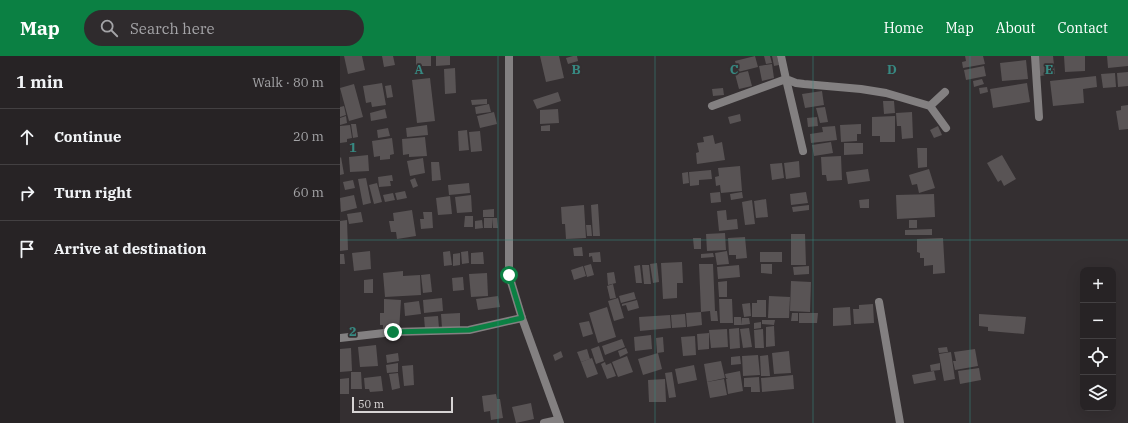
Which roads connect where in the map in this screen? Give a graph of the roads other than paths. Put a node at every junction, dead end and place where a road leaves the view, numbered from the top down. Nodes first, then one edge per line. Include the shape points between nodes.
1 (509, 56) edge
2 (781, 56) edge
3 (1035, 56) edge
4 (786, 79) junction
5 (944, 92) dead end
6 (712, 106) dead end
7 (930, 106) junction
8 (1039, 117) dead end
9 (946, 128) dead end
10 (804, 151) dead end
11 (879, 302) dead end
12 (522, 318) junction
13 (340, 338) edge
14 (559, 421) edge
15 (544, 423) edge
16 (900, 423) edge

1 - 12 street via 509,275
2 - 4 street
3 - 8 street
4 - 6 street
4 - 7 street via 796,83 886,93
4 - 10 street
5 - 7 street
7 - 9 street
11 - 16 street
12 - 13 street via 469,330 393,332
12 - 14 street
14 - 15 street

